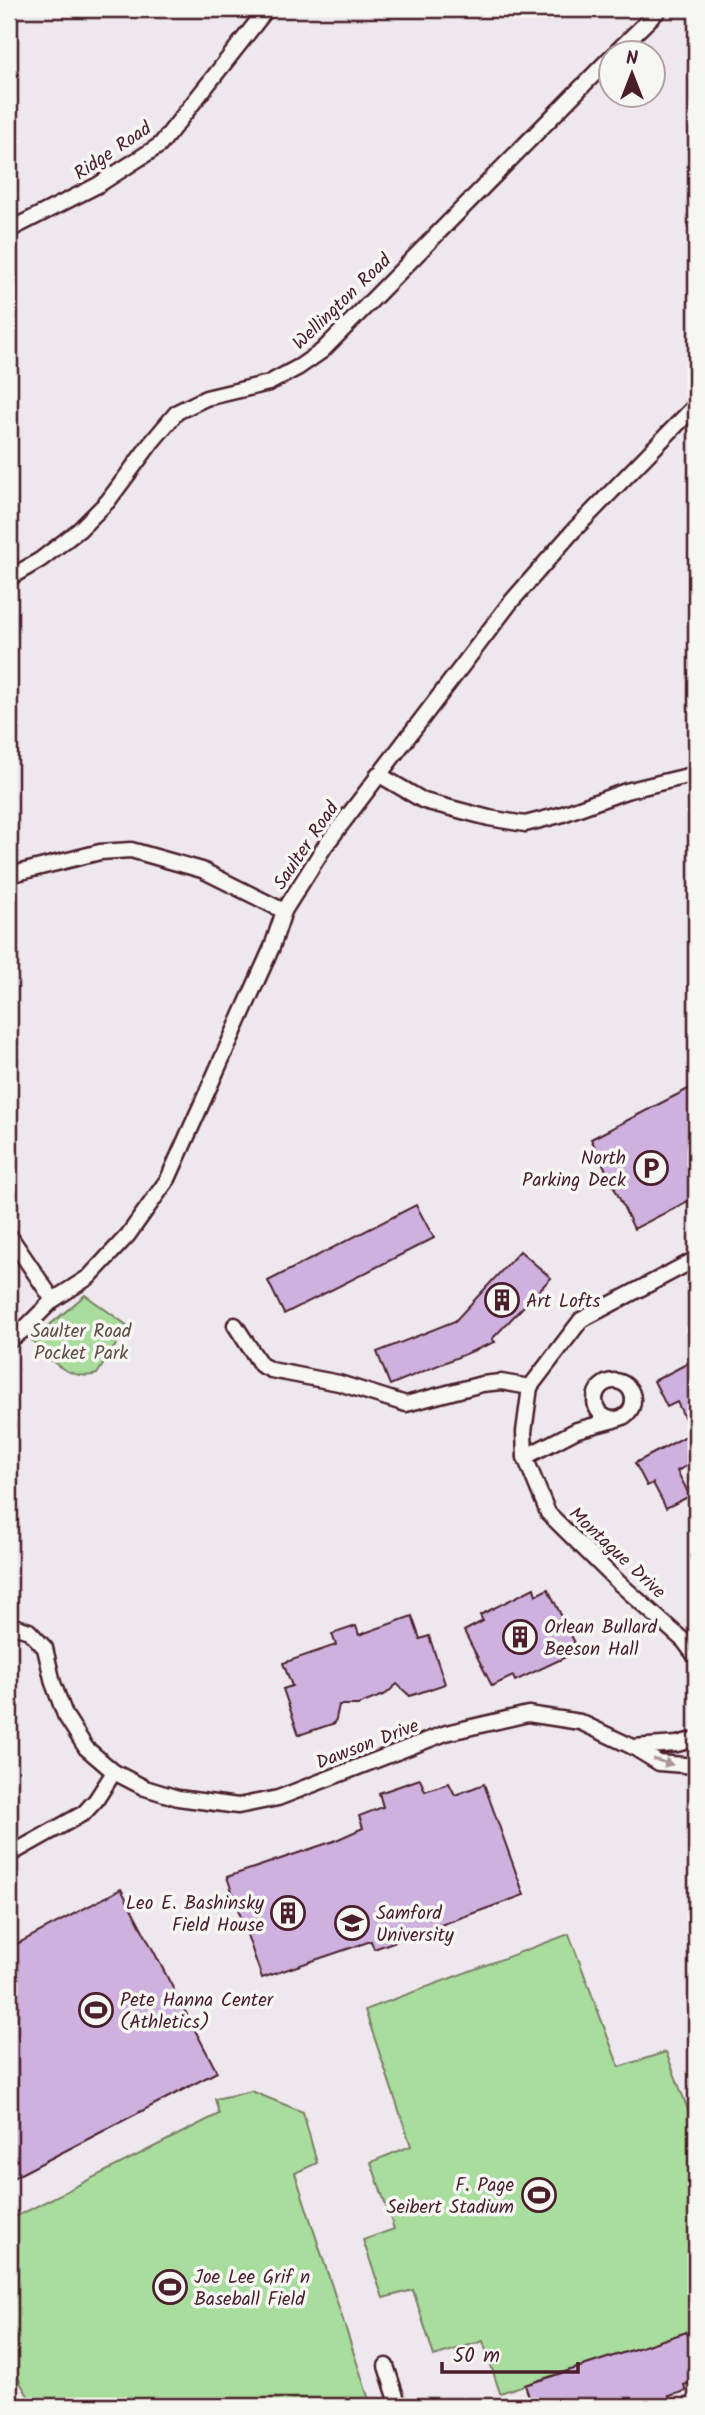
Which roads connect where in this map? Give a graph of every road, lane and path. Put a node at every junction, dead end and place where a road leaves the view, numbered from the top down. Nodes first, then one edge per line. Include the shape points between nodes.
1 (267, 9) edge
2 (660, 9) edge
3 (630, 38) edge
4 (596, 73) edge
5 (9, 230) edge
6 (696, 405) edge
7 (9, 578) edge
8 (378, 774) junction
9 (696, 774) edge
10 (9, 875) edge
11 (284, 911) junction
12 (9, 1236) edge
13 (696, 1259) edge
14 (53, 1300) junction
15 (235, 1325) dead end
16 (9, 1341) edge
17 (530, 1387) junction
18 (595, 1397) junction
19 (615, 1419) junction
20 (577, 1430) junction
21 (525, 1457) junction
22 (9, 1628) edge
23 (696, 1657) edge
24 (696, 1739) edge
25 (634, 1747) junction
26 (696, 1766) edge
27 (114, 1772) junction
28 (9, 1855) edge
29 (386, 2366) dead end
30 (399, 2406) edge

1 - 5 street, Ridge Road via 160,145 99,186
2 - 3 street
4 - 7 street, Wellington Road via 322,351 269,383 206,398 177,412 79,530
6 - 8 street, Saulter Road via 510,603
8 - 9 street via 424,800 525,824
8 - 11 street, Saulter Road
10 - 11 street via 100,852 131,850 202,870
11 - 14 street, Saulter Road via 168,1179 128,1235 89,1277
12 - 14 street
13 - 17 street, Montague Drive via 581,1320
14 - 16 street, Saulter Road
15 - 17 street via 261,1365 271,1370 339,1383 406,1404 482,1384
17 - 21 street, Montague Drive
18 - 19 street via 601,1415
18 - 19 street via 607,1382 620,1382 631,1390 632,1407 625,1417
18 - 20 street
19 - 20 street
20 - 21 street
21 - 23 street, Montague Drive via 548,1513
22 - 27 street, Dawson Drive via 29,1631 45,1648 65,1715 86,1748
24 - 25 street, Dawson Drive
25 -> 26 street, Dawson Drive via 659,1763
25 - 27 street, Dawson Drive via 580,1722 528,1714 446,1733 278,1798 238,1806 178,1798
27 - 28 street via 85,1814
29 - 30 street

